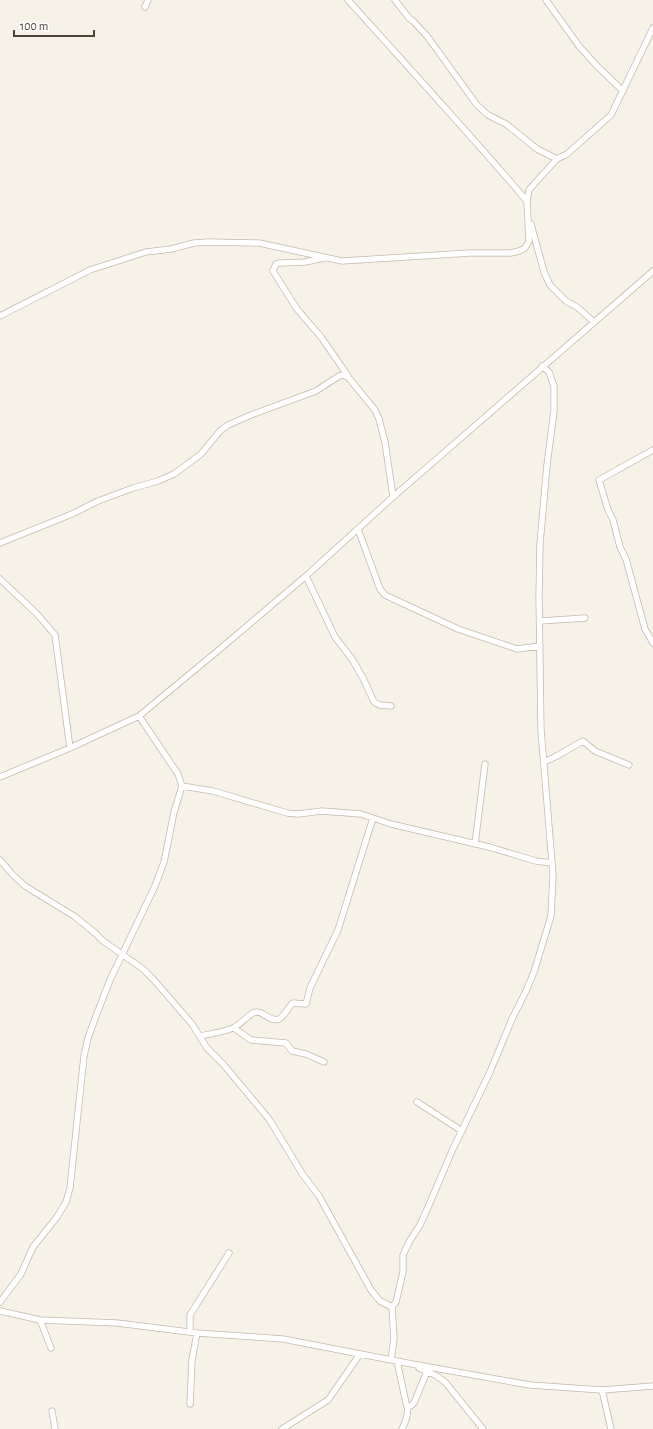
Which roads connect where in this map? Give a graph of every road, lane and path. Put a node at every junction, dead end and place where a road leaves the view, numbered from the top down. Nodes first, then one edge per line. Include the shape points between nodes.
1 (148, 0) edge
2 (348, 0) edge
3 (395, 0) edge
4 (546, 0) edge
5 (145, 7) dead end
6 (653, 28) edge
7 (623, 91) junction
8 (557, 159) junction
9 (527, 201) junction
10 (528, 214) junction
11 (528, 244) junction
12 (536, 244) junction
13 (326, 258) junction
14 (653, 271) edge
15 (0, 316) edge
16 (594, 322) junction
17 (542, 366) junction
18 (348, 377) junction
19 (653, 450) edge
20 (392, 497) junction
21 (358, 529) junction
22 (0, 543) edge
23 (306, 576) junction
24 (0, 579) edge
25 (586, 618) dead end
26 (540, 621) junction
27 (653, 643) edge
28 (540, 646) junction
29 (391, 706) dead end
30 (139, 716) junction
31 (70, 748) junction
32 (544, 762) junction
33 (485, 764) dead end
34 (629, 764) dead end
35 (0, 776) edge
36 (182, 786) junction
37 (373, 818) junction
38 (475, 844) junction
39 (0, 860) edge
40 (552, 863) junction
41 (123, 954) junction
42 (234, 1028) junction
43 (200, 1036) junction
44 (324, 1062) dead end
45 (417, 1102) dead end
46 (462, 1131) junction
47 (229, 1252) dead end
48 (0, 1302) edge
49 (392, 1307) junction
50 (0, 1311) edge
51 (40, 1320) junction
52 (190, 1332) junction
53 (198, 1333) junction
54 (51, 1348) dead end
55 (360, 1354) junction
56 (394, 1361) junction
57 (428, 1369) junction
58 (653, 1386) edge
59 (602, 1390) junction
60 (190, 1404) dead end
61 (408, 1408) junction
62 (52, 1411) dead end
63 (55, 1429) edge
64 (282, 1429) edge
65 (402, 1429) edge
66 (483, 1429) edge
67 (611, 1429) edge

1 - 5 street
2 - 9 street
3 - 8 street via 427,36 477,105 537,149
4 - 7 street via 579,46
6 - 7 street
7 - 8 street via 611,115 567,154
8 - 9 street via 529,190
9 - 10 street
10 - 11 street
10 - 12 street
11 - 12 street
11 - 13 street via 525,248 511,253 342,261
12 - 16 street via 550,285
13 - 15 street via 259,243 194,243 146,252 90,270
13 - 18 street via 280,263 276,264 273,271 297,309 321,337
14 - 16 street
16 - 17 street
17 - 20 street
17 - 26 street via 552,377 554,411 540,544
18 - 20 street via 375,410 379,419 385,442
18 - 22 street via 339,376 316,391 228,425 201,454 174,474 98,501
19 - 27 street via 599,480 626,559 645,629
20 - 21 street
21 - 23 street
21 - 28 street via 380,589 389,597 458,629 517,649
23 - 29 street via 335,636 352,659 374,702
23 - 30 street
24 - 31 street via 55,635
25 - 26 street
26 - 28 street
28 - 32 street
30 - 31 street
30 - 36 street via 178,774
31 - 35 street
32 - 34 street via 583,741 595,750
32 - 40 street
33 - 38 street
36 - 37 street via 213,791 287,813 322,811 361,814
36 - 41 street via 164,862
37 - 38 street
37 - 42 street via 338,930 310,988 306,1004 293,1003 281,1018 276,1020 260,1012 253,1013
38 - 40 street
39 - 41 street via 25,886 74,916 103,942
40 - 46 street via 551,916 534,972
41 - 43 street via 154,980
41 - 48 street via 88,1038 70,1188 66,1202 33,1247 21,1274
42 - 43 street
42 - 44 street via 251,1040 286,1043 292,1051
43 - 49 street via 207,1048 269,1120 319,1196 371,1290 380,1301
45 - 46 street
46 - 49 street via 420,1225 403,1255 403,1272 396,1302
47 - 52 street via 190,1315
49 - 56 street
50 - 51 street
51 - 52 street via 117,1324
51 - 54 street
52 - 53 street
53 - 55 street via 283,1339
53 - 60 street via 192,1360
55 - 56 street
55 - 64 street via 328,1400
56 - 57 street
56 - 61 street
57 - 59 street via 530,1385
57 - 61 street via 414,1403
57 - 66 street via 445,1382
58 - 59 street
59 - 67 street
61 - 65 street
62 - 63 street

